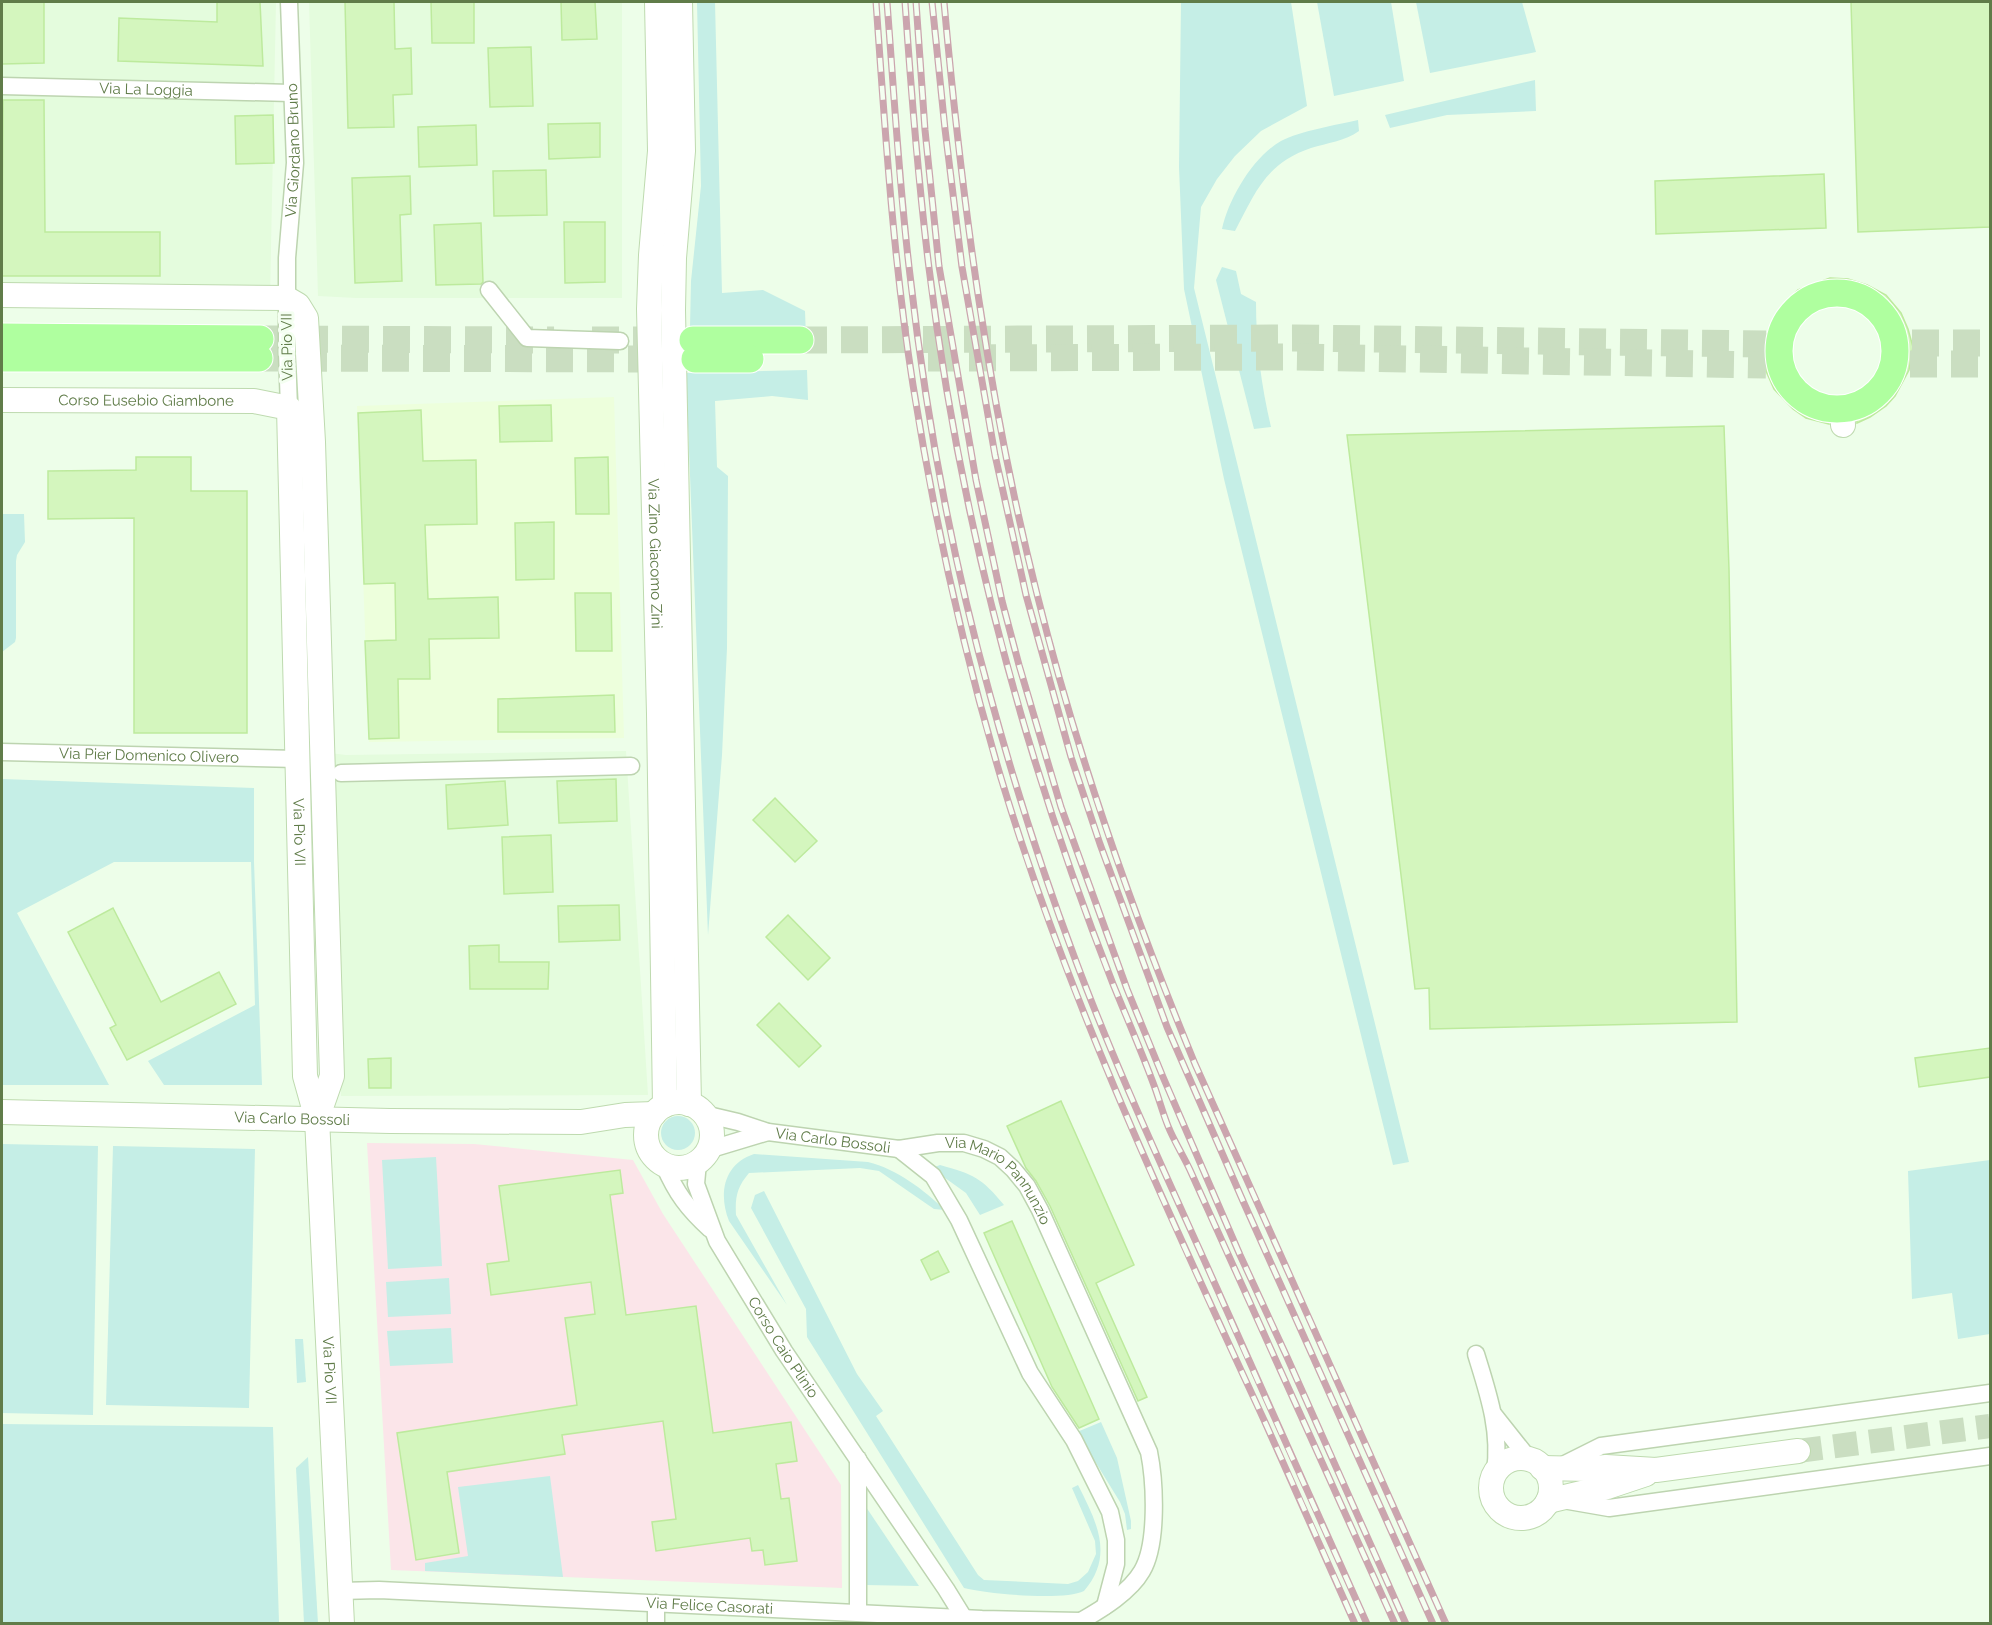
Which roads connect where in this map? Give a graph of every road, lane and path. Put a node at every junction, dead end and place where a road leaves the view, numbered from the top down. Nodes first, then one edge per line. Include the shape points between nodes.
1 (290, 2) edge
2 (657, 2) edge
3 (680, 2) edge
4 (2, 86) edge
5 (291, 93) junction
6 (489, 290) dead end
7 (2, 295) edge
8 (286, 298) junction
9 (2, 337) edge
10 (620, 341) dead end
11 (801, 349) tunnel mouth
12 (694, 350) tunnel mouth
13 (2, 358) edge
14 (2, 400) edge
15 (289, 408) junction
16 (1842, 417) joint
17 (2, 752) edge
18 (297, 759) junction
19 (631, 766) dead end
20 (341, 773) dead end
21 (697, 1109) junction
22 (659, 1110) junction
23 (2, 1112) edge
24 (317, 1119) junction
25 (581, 1122) junction
26 (768, 1132) junction
27 (646, 1140) junction
28 (899, 1149) junction
29 (703, 1156) junction
30 (664, 1165) junction
31 (713, 1232) junction
32 (1476, 1354) dead end
33 (1990, 1393) edge
34 (1494, 1415) junction
35 (1798, 1451) tunnel mouth
36 (1990, 1456) edge
37 (858, 1459) junction
38 (1542, 1465) junction
39 (1656, 1470) junction
40 (1495, 1472) junction
41 (1554, 1500) junction
42 (340, 1591) junction
43 (656, 1603) junction
44 (1105, 1606) junction
45 (868, 1616) edge
46 (965, 1620) edge
47 (1082, 1622) edge
48 (342, 1623) edge
49 (656, 1623) edge

1 - 5 street, Via Giordano Bruno
2 - 22 street, Via Zino Giacomo Zini via 660,151 649,309 659,714
3 - 21 street, Via Zino Giacomo Zini via 683,151 673,310
4 - 5 street, Via La Loggia
5 - 8 street, Via Giordano Bruno via 295,163
6 - 10 street via 527,338
7 - 8 street
8 - 15 street, Via Pio VII
8 - 24 street, Via Pio VII via 298,305 306,318 313,454 332,1076
9 - 13 main road via 259,348
11 - 12 main road
14 - 15 street, Corso Eusebio Giambone via 254,401
15 - 18 street, Via Pio VII
16 - 16 main road via 1875,394 1902,353 1881,313 1854,296 1838,293 1821,295 1798,308 1785,326 1773,355 1785,378 1803,398
17 - 18 street, Via Pier Domenico Olivero
18 - 24 street, Via Pio VII via 305,1076
19 - 20 street
21 - 22 street via 678,1102
21 - 26 street, Via Carlo Bossoli
21 - 29 street via 711,1131 711,1142
22 - 25 street, Via Carlo Bossoli
22 - 27 street via 648,1123
23 - 24 street, Via Carlo Bossoli
24 - 25 street, Via Carlo Bossoli
24 - 42 street, Via Pio VII
25 - 27 street, Via Carlo Bossoli via 626,1131
26 - 28 street, Via Carlo Bossoli
26 - 29 street, Via Carlo Bossoli
27 - 30 street via 655,1159
28 - 44 street, Via Mario Pannunzio via 933,1176 954,1212 1030,1373 1074,1440 1110,1512 1116,1564
28 - 44 street, Via Mario Pannunzio via 938,1143 964,1143 984,1149 1013,1169 1040,1210 1149,1452 1155,1492 1147,1561 1137,1579
29 - 30 street via 682,1168
29 - 31 street, Corso Caio Plinio via 696,1184
30 - 31 street, Corso Caio Plinio via 689,1210
31 - 37 street, Corso Caio Plinio via 772,1333
32 - 34 street
33 - 38 street via 1601,1446
34 - 38 street
34 - 40 street
35 - 39 street
36 - 41 street via 1610,1508
37 - 45 street
37 - 46 street, Corso Caio Plinio
38 - 39 street
38 - 40 street via 1519,1458 1501,1465
38 - 41 street via 1550,1478
39 - 41 street
40 - 41 street via 1491,1492 1494,1502 1508,1516 1529,1518
42 - 43 street, Via Felice Casorati
42 - 48 street, Via Pio VII
43 - 45 street, Via Felice Casorati
43 - 49 street
44 - 47 street, Via Mario Pannunzio
45 - 46 street, Via Felice Casorati
46 - 47 street, Via Felice Casorati

